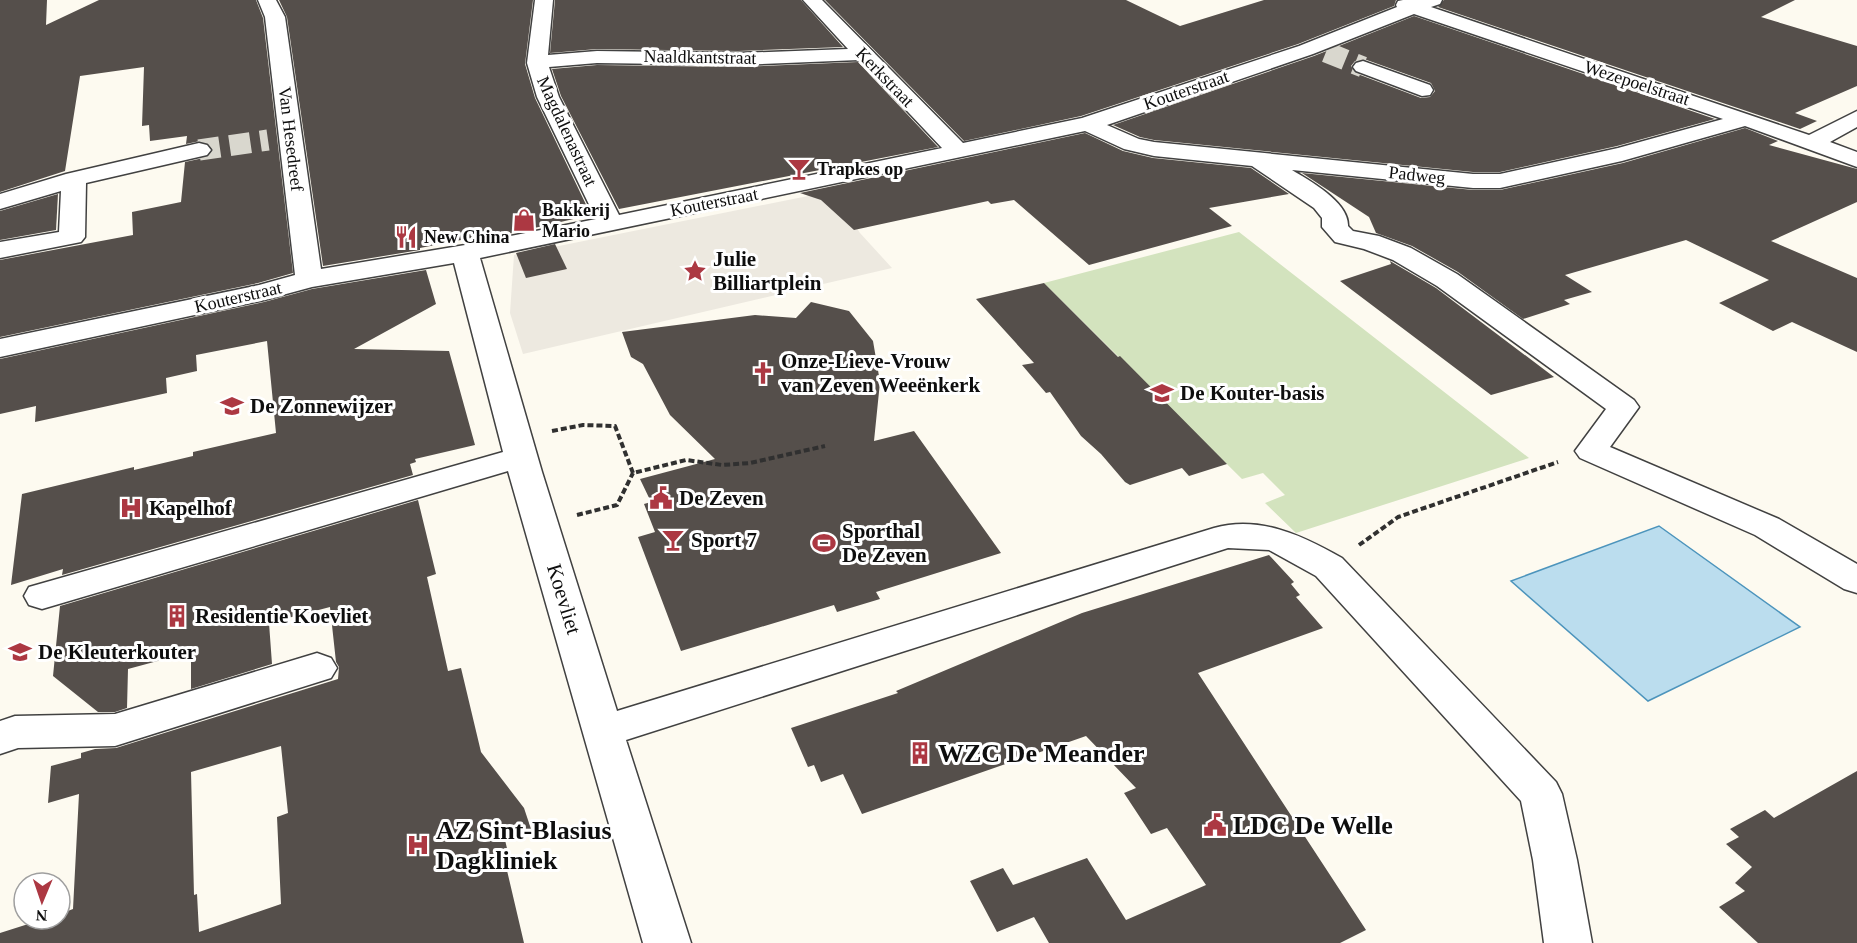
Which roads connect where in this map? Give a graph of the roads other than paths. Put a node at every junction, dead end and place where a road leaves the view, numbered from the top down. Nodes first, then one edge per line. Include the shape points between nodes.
1 (267, 0) edge
2 (544, 0) edge
3 (812, 0) edge
4 (1387, 0) edge
5 (1424, 4) edge
6 (863, 54) junction
7 (537, 63) junction
8 (1363, 67) tunnel mouth
9 (1422, 90) dead end
10 (1857, 118) edge
11 (1746, 119) junction
12 (1087, 124) junction
13 (292, 137) junction
14 (268, 140) tunnel mouth
15 (1811, 143) junction
16 (199, 150) tunnel mouth
17 (959, 152) junction
18 (1255, 158) junction
19 (1857, 160) edge
20 (74, 179) junction
21 (0, 202) edge
22 (611, 224) junction
23 (0, 250) edge
24 (465, 253) junction
25 (309, 279) junction
26 (0, 348) edge
27 (519, 448) junction
28 (1857, 580) edge
29 (42, 596) dead end
30 (316, 668) dead end
31 (603, 731) junction
32 (0, 738) edge
33 (667, 943) edge
34 (1568, 943) edge

1 - 13 street, Van Hesedreef via 275,17
2 - 7 street, Magdalenastraat
3 - 6 street, Kerkstraat
4 - 5 street, Wezepoelstraat
5 - 11 street, Wezepoelstraat
5 - 12 street, Kouterstraat via 1319,50
6 - 7 street, Naaldkantstraat via 558,59
6 - 17 street, Kerkstraat
7 - 22 street, Magdalenastraat via 548,97
8 - 9 street
10 - 15 street
11 - 15 street, Wezepoelstraat
11 - 18 street, Padweg via 1622,154 1500,180 1473,182
12 - 17 street, Kouterstraat
12 - 18 street, Padweg via 1132,144 1154,149
13 - 14 street
13 - 25 street, Van Hesedreef
15 - 19 street, Wezepoelstraat
16 - 20 street
17 - 22 street, Kouterstraat
18 - 28 street via 1321,201 1335,217 1335,227 1344,237 1402,254 1447,280 1623,406 1591,451 1767,527
20 - 21 street
20 - 23 street via 72,237
22 - 24 street, Kouterstraat
24 - 25 street, Kouterstraat
24 - 27 street, Koevliet
25 - 26 street, Kouterstraat
27 - 29 street
27 - 31 street, Koevliet
30 - 32 street via 115,730 15,732
31 - 33 street, Koevliet
31 - 34 street via 1226,536 1258,535 1287,542 1329,567 1541,794

